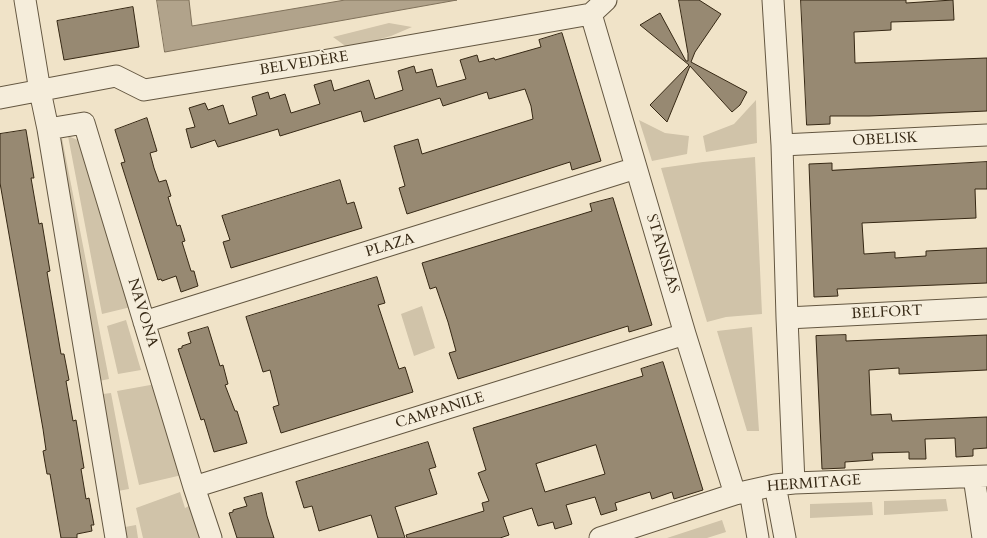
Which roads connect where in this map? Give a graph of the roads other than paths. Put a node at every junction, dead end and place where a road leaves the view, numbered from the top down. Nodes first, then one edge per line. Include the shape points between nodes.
1 (25, 0) edge
2 (606, 0) edge
3 (773, 0) edge
4 (591, 14) junction
5 (40, 91) junction
6 (0, 98) edge
7 (48, 129) junction
8 (987, 135) edge
9 (782, 145) junction
10 (636, 168) junction
11 (987, 308) edge
12 (787, 318) junction
13 (144, 322) junction
14 (685, 334) junction
15 (980, 476) edge
16 (785, 484) junction
17 (194, 487) junction
18 (743, 492) junction
19 (116, 538) edge
20 (211, 538) edge
21 (600, 538) edge
22 (758, 538) edge
23 (785, 538) edge
24 (983, 538) edge

1 - 5 street
2 - 4 street
3 - 9 street
4 - 5 street, BELVEDÈRE via 144,90 116,76
4 - 10 street, STANISLAS
5 - 6 street, BELVEDÈRE
5 - 7 street
7 - 13 street, NAVONA via 84,123
7 - 19 street
8 - 9 street, OBELISK
9 - 12 street
10 - 13 street, PLAZA
10 - 14 street, STANISLAS
11 - 12 street, BELFORT
12 - 16 street
13 - 17 street, NAVONA
14 - 17 street, CAMPANILE
14 - 18 street, STANISLAS
15 - 16 street, HERMITAGE
15 - 24 street
16 - 18 street, HERMITAGE
16 - 23 street
17 - 20 street, NAVONA
18 - 21 street, HERMITAGE
18 - 22 street, STANISLAS

